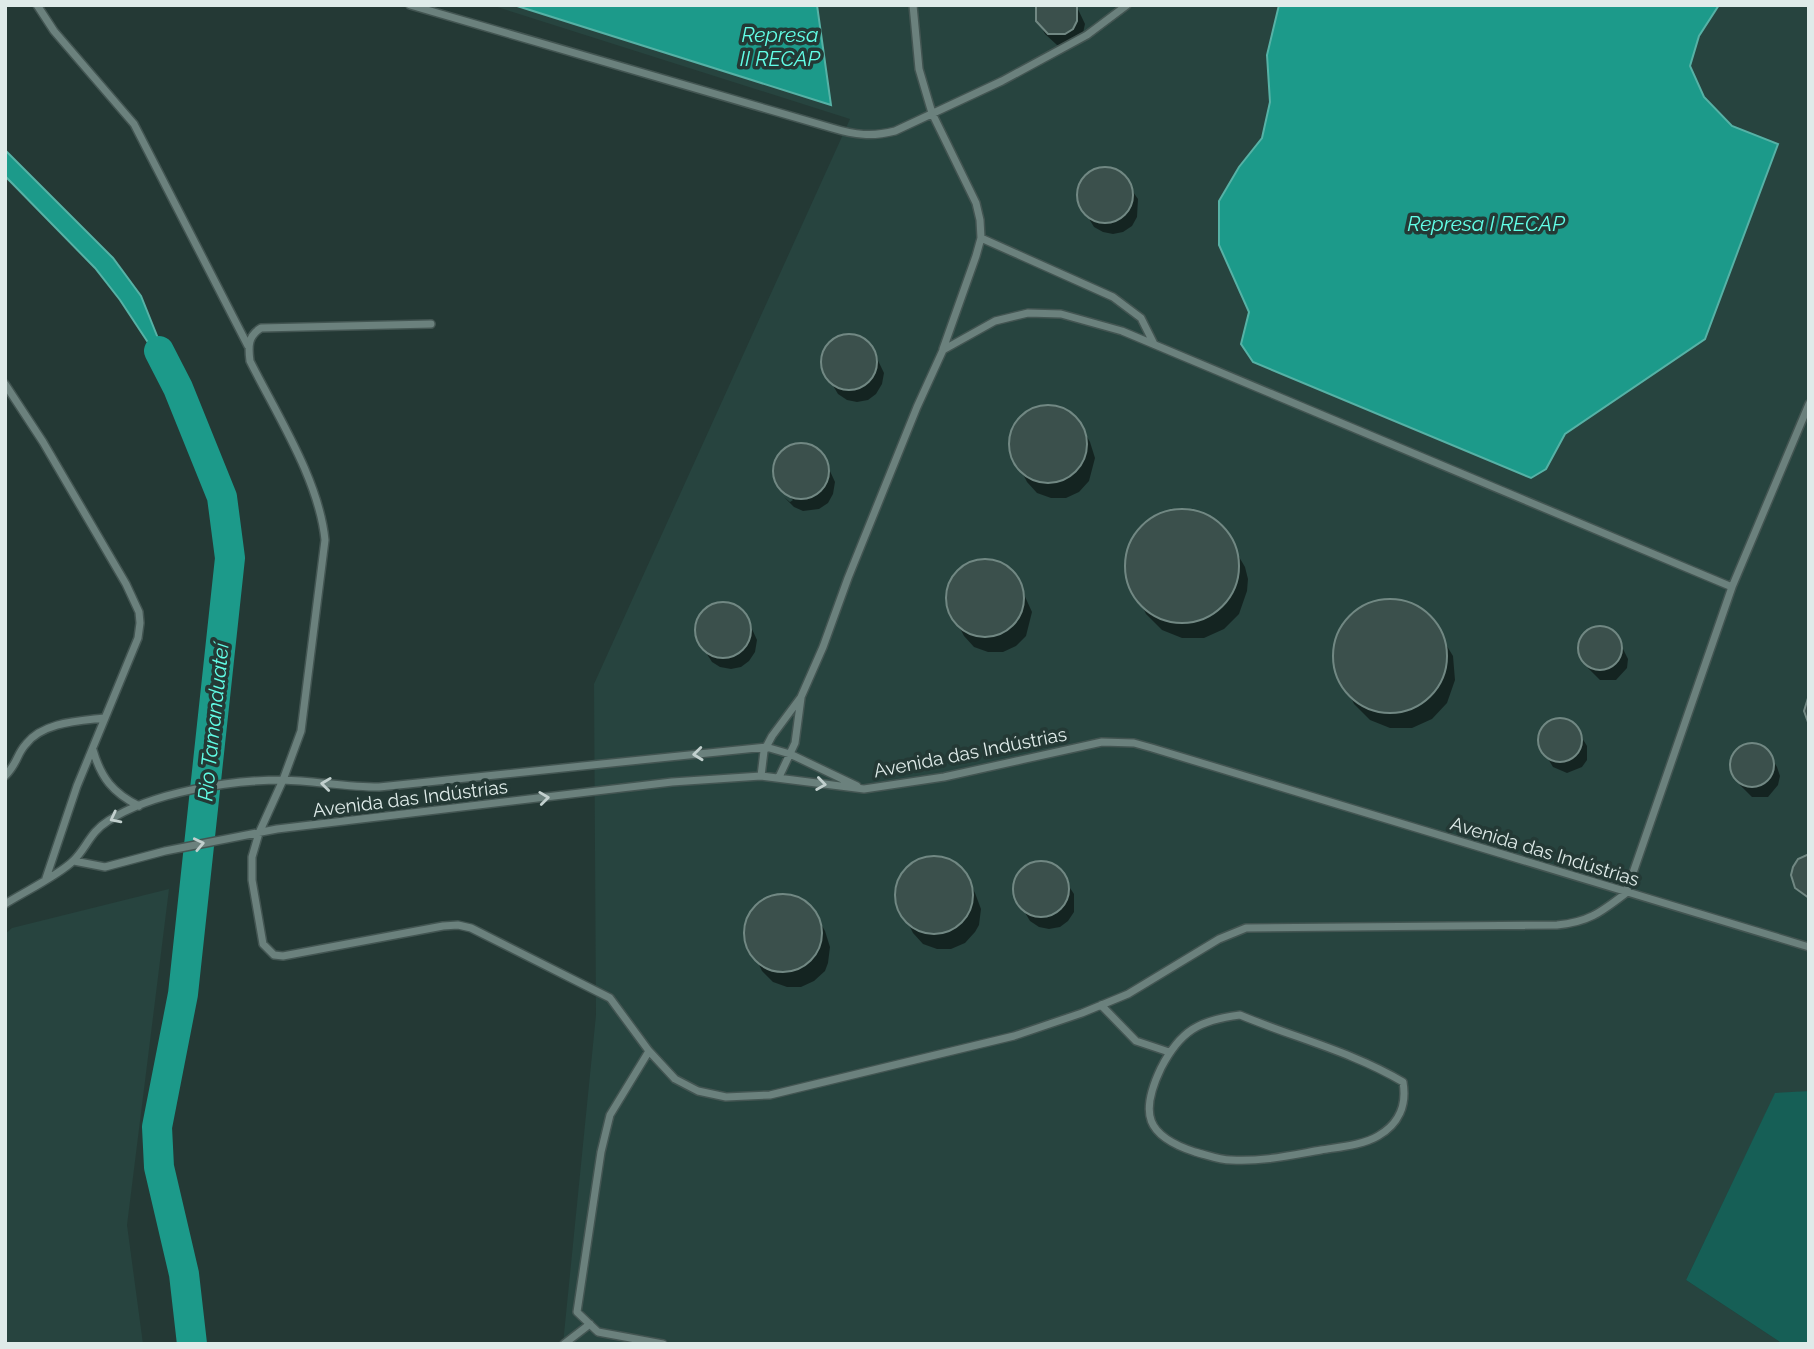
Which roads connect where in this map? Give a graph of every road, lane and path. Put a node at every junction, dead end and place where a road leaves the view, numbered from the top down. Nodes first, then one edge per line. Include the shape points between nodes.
1 (37, 5) edge
2 (410, 5) edge
3 (913, 5) edge
4 (1127, 5) edge
5 (932, 113) junction
6 (981, 238) junction
7 (430, 324) dead end
8 (1154, 344) junction
9 (248, 346) junction
10 (943, 350) junction
11 (5, 384) edge
12 (1809, 404) edge
13 (1731, 587) junction
14 (801, 697) junction
15 (104, 718) junction
16 (766, 747) junction
17 (93, 749) junction
18 (790, 754) junction
19 (5, 776) edge
20 (761, 776) junction
21 (779, 777) junction
22 (283, 780) junction
23 (864, 789) junction
24 (139, 806) junction
25 (260, 833) junction
26 (74, 861) junction
27 (46, 878) junction
28 (1626, 893) junction
29 (5, 904) edge
30 (1809, 947) edge
31 (1101, 1005) junction
32 (649, 1051) junction
33 (1169, 1052) junction
34 (590, 1324) junction
35 (564, 1344) edge
36 (663, 1344) edge

1 - 9 lane via 134,124
2 - 5 lane via 858,135 895,131
3 - 5 lane via 919,69
4 - 5 lane via 1087,35
5 - 6 lane via 976,203
6 - 8 lane via 1113,297 1140,318
6 - 10 lane
7 - 9 lane via 261,328
8 - 10 lane via 1061,314 1028,313 995,321
8 - 13 lane
9 - 22 lane via 250,360 315,494 325,540 303,719
10 - 14 lane
11 - 15 lane via 81,505 139,612 134,652
12 - 13 lane
13 - 28 lane
14 - 16 lane
14 - 18 lane
15 - 17 lane
15 - 19 lane via 63,722 37,735 27,742 16,766
16 - 18 lane
16 - 20 lane
16 -> 22 lane, Avenida das Indústrias via 379,787
17 - 24 lane via 107,782
17 - 27 lane
18 - 21 lane
18 - 23 lane
20 - 21 lane, Avenida das Indústrias
25 -> 20 lane, Avenida das Indústrias via 671,782
21 -> 23 lane, Avenida das Indústrias
22 - 24 lane, Avenida das Indústrias via 245,781
22 - 25 lane
23 - 28 lane, Avenida das Indústrias via 944,777 1102,742 1134,743
24 -> 26 lane, Avenida das Indústrias via 107,821 89,837
26 -> 25 lane, Avenida das Indústrias via 105,867
25 - 32 lane via 252,857 252,880 263,944 274,955 443,926 471,928 610,998
26 - 27 lane, Avenida das Indústrias
27 - 29 lane, Avenida das Indústrias
28 - 30 lane, Avenida das Indústrias
28 - 31 lane via 1596,916 1557,925 1246,928
31 - 32 lane via 1014,1037 770,1095 726,1097 698,1091 675,1079
31 - 33 lane via 1136,1041
32 - 34 lane via 610,1115 601,1152 577,1312
33 - 33 lane via 1181,1037 1215,1018 1240,1016 1373,1064 1403,1082 1406,1097 1398,1118 1378,1136 1273,1159 1229,1161 1173,1144 1154,1129 1147,1105
34 - 35 lane
34 - 36 lane via 598,1332

